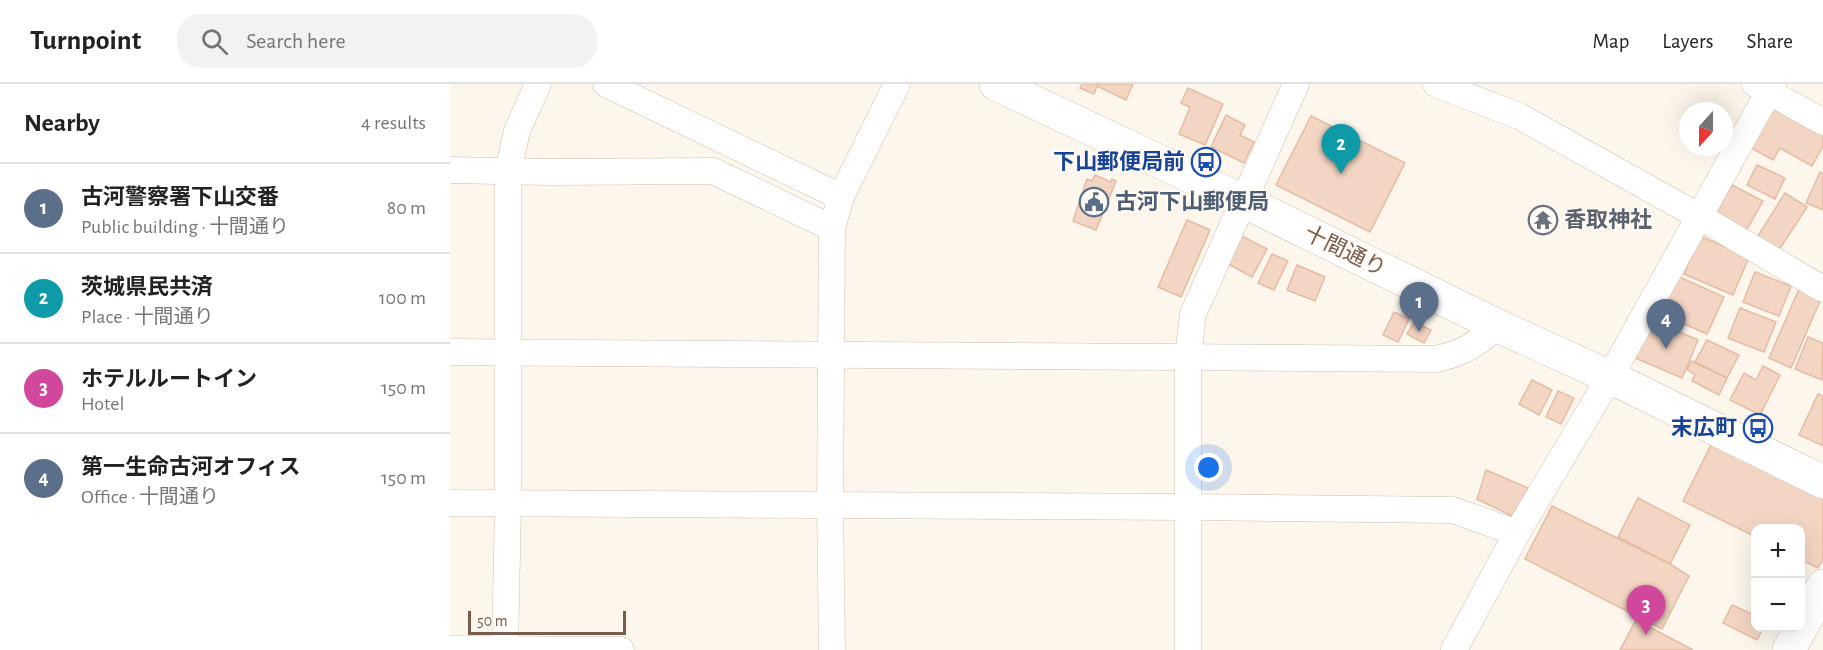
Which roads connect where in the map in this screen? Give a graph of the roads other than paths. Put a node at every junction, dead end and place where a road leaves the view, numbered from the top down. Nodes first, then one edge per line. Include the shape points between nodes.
1 (538, 84) edge
2 (606, 84) edge
3 (897, 84) edge
4 (996, 84) edge
5 (1296, 84) edge
6 (1436, 84) edge
7 (1766, 87) edge
8 (1823, 122) edge
9 (450, 170) edge
10 (508, 171) junction
11 (841, 197) junction
12 (1243, 201) junction
13 (1700, 217) junction
14 (832, 228) junction
15 (1823, 289) edge
16 (1498, 326) junction
17 (507, 351) junction
18 (450, 352) edge
19 (832, 356) junction
20 (1188, 357) junction
21 (1610, 377) junction
22 (1823, 482) edge
23 (450, 503) edge
24 (508, 503) junction
25 (830, 505) junction
26 (1188, 507) junction
27 (1517, 533) junction
28 (1823, 586) edge
29 (450, 649) edge
30 (505, 650) edge
31 (621, 650) edge
32 (832, 650) edge
33 (1188, 650) edge
34 (1454, 650) edge
35 (1789, 650) edge

1 - 10 street via 517,130
2 - 11 street
3 - 11 street
4 - 12 street, 十間通り
5 - 12 street
6 - 13 street via 1519,116
7 - 8 street
7 - 13 street
9 - 10 street
10 - 14 street via 712,171
10 - 17 street
11 - 14 street
12 - 16 street, 十間通り
12 - 20 street via 1193,314
13 - 15 street
13 - 21 street
14 - 19 street
16 - 20 street via 1471,347 1436,358
16 - 21 street, 十間通り
17 - 18 street
17 - 19 street
17 - 24 street
19 - 20 street
19 - 25 street
20 - 26 street
21 - 22 street, 十間通り
21 - 27 street
23 - 24 street
24 - 25 street
24 - 30 street
25 - 26 street
25 - 32 street
26 - 27 street via 1454,510
26 - 33 street
27 - 34 street
28 - 35 street
29 - 30 street
30 - 31 street

